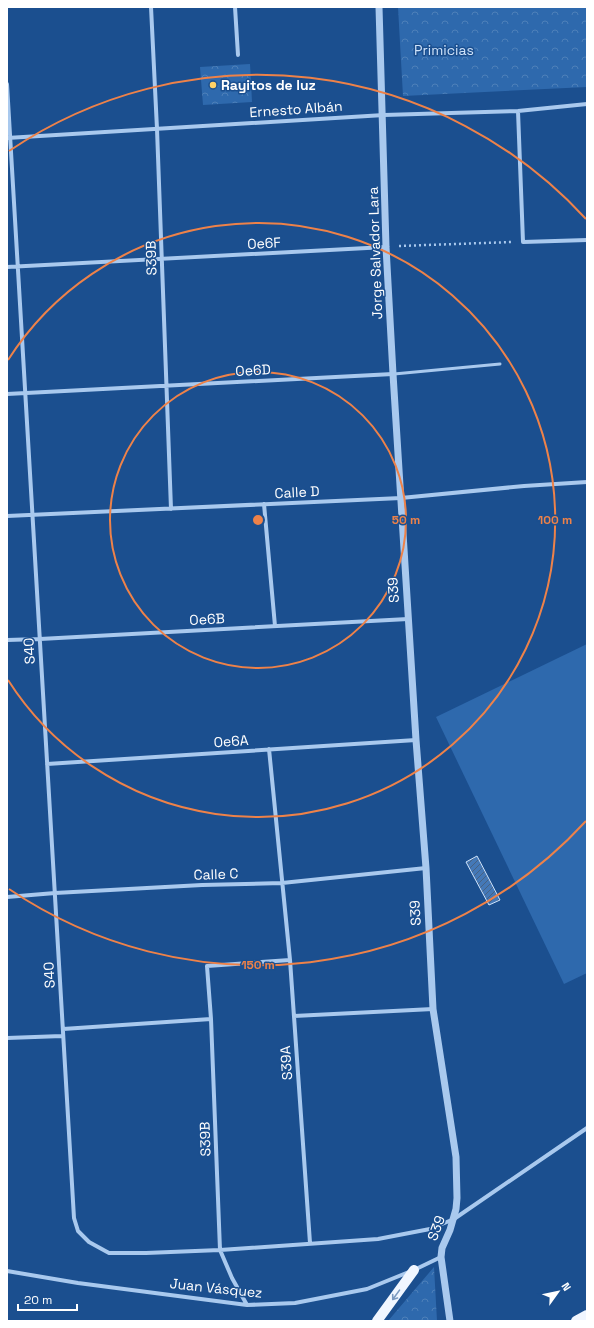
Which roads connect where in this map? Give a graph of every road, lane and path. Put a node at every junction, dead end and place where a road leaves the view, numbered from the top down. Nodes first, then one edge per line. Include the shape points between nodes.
1 (151, 7) edge
2 (235, 7) edge
3 (380, 7) edge
4 (238, 55) dead end
5 (7, 84) edge
6 (587, 104) edge
7 (518, 110) junction
8 (384, 115) junction
9 (157, 129) junction
10 (8, 138) edge
11 (587, 240) edge
12 (523, 242) junction
13 (386, 247) junction
14 (162, 260) junction
15 (7, 267) edge
16 (17, 267) junction
17 (500, 364) dead end
18 (393, 374) junction
19 (167, 386) junction
20 (25, 393) junction
21 (7, 394) edge
22 (587, 482) edge
23 (401, 498) junction
24 (264, 504) junction
25 (171, 509) junction
26 (32, 515) junction
27 (7, 516) edge
28 (408, 619) junction
29 (275, 626) junction
30 (40, 639) junction
31 (7, 640) edge
32 (416, 740) junction
33 (269, 749) junction
34 (47, 764) junction
35 (426, 868) junction
36 (282, 883) junction
37 (55, 893) junction
38 (7, 897) edge
39 (290, 960) junction
40 (433, 1009) junction
41 (294, 1016) junction
42 (211, 1019) junction
43 (63, 1029) junction
44 (62, 1036) junction
45 (7, 1038) edge
46 (587, 1128) edge
47 (454, 1219) junction
48 (310, 1243) junction
49 (220, 1250) junction
50 (440, 1257) junction
51 (414, 1270) junction
52 (7, 1271) edge
53 (247, 1305) junction
54 (587, 1315) edge
55 (377, 1321) edge
56 (450, 1321) edge
57 (576, 1321) edge

1 - 9 street, S39B
2 - 4 street
3 - 8 street, Jorge Salvador Lara
5 - 10 street, S40
6 - 7 street, Ernesto Albán
7 - 8 street, Ernesto Albán
7 - 12 street
8 - 9 street, Ernesto Albán
8 - 13 street, Jorge Salvador Lara
9 - 10 street, Ernesto Albán
9 - 14 street, S39B
10 - 16 street, S40
11 - 12 street
12 - 13 path
13 - 14 street, Oe6F
13 - 18 street, Jorge Salvador Lara
14 - 16 street, Oe6F
14 - 19 street, S39B
15 - 16 street, Oe6F
16 - 20 street, S40
17 - 18 lane, Oe6D
18 - 19 street, Oe6D
18 - 23 street, Jorge Salvador Lara
19 - 20 street, Oe6D
19 - 25 street, S39B
20 - 21 street, Oe6D
20 - 26 street, S40
22 - 23 street, Calle D
23 - 24 street, Calle D
23 - 28 street, S39
24 - 25 street, Calle D
24 - 29 street
25 - 26 street, Calle D
26 - 27 street, Calle D
26 - 30 street, S40
28 - 29 street, Oe6B
28 - 32 street, S39
29 - 30 street, Oe6B
30 - 31 street, Oe6B
30 - 34 street, S40
32 - 33 street, Oe6A
32 - 35 street, S39
33 - 34 street, Oe6A
33 - 36 street, S39A
34 - 37 street, S40
35 - 36 street, Calle C
35 - 40 street, S39
36 - 37 street, Calle C
36 - 39 street, S39A
37 - 38 street, Calle C
37 - 43 street, S40
39 - 41 street, S39A
39 - 42 street, S39B via 207,966
40 - 41 street
40 - 47 street, S39 via 456,1157 457,1198
41 - 48 street, S39A
42 - 43 street
42 - 49 street, S39B
43 - 44 street, S40
44 - 45 street
44 - 49 street, S40 via 74,1218 78,1231 90,1242 109,1253
46 - 47 street
47 - 48 street via 430,1229 378,1239
47 - 50 street, S39
48 - 49 street
49 - 53 street, S39B
50 - 51 street, Juan Vásquez
50 - 56 street, S39
51 - 53 street, Juan Vásquez via 366,1288 295,1303
51 -> 55 main road
52 - 53 street, Juan Vásquez
54 - 57 main road

